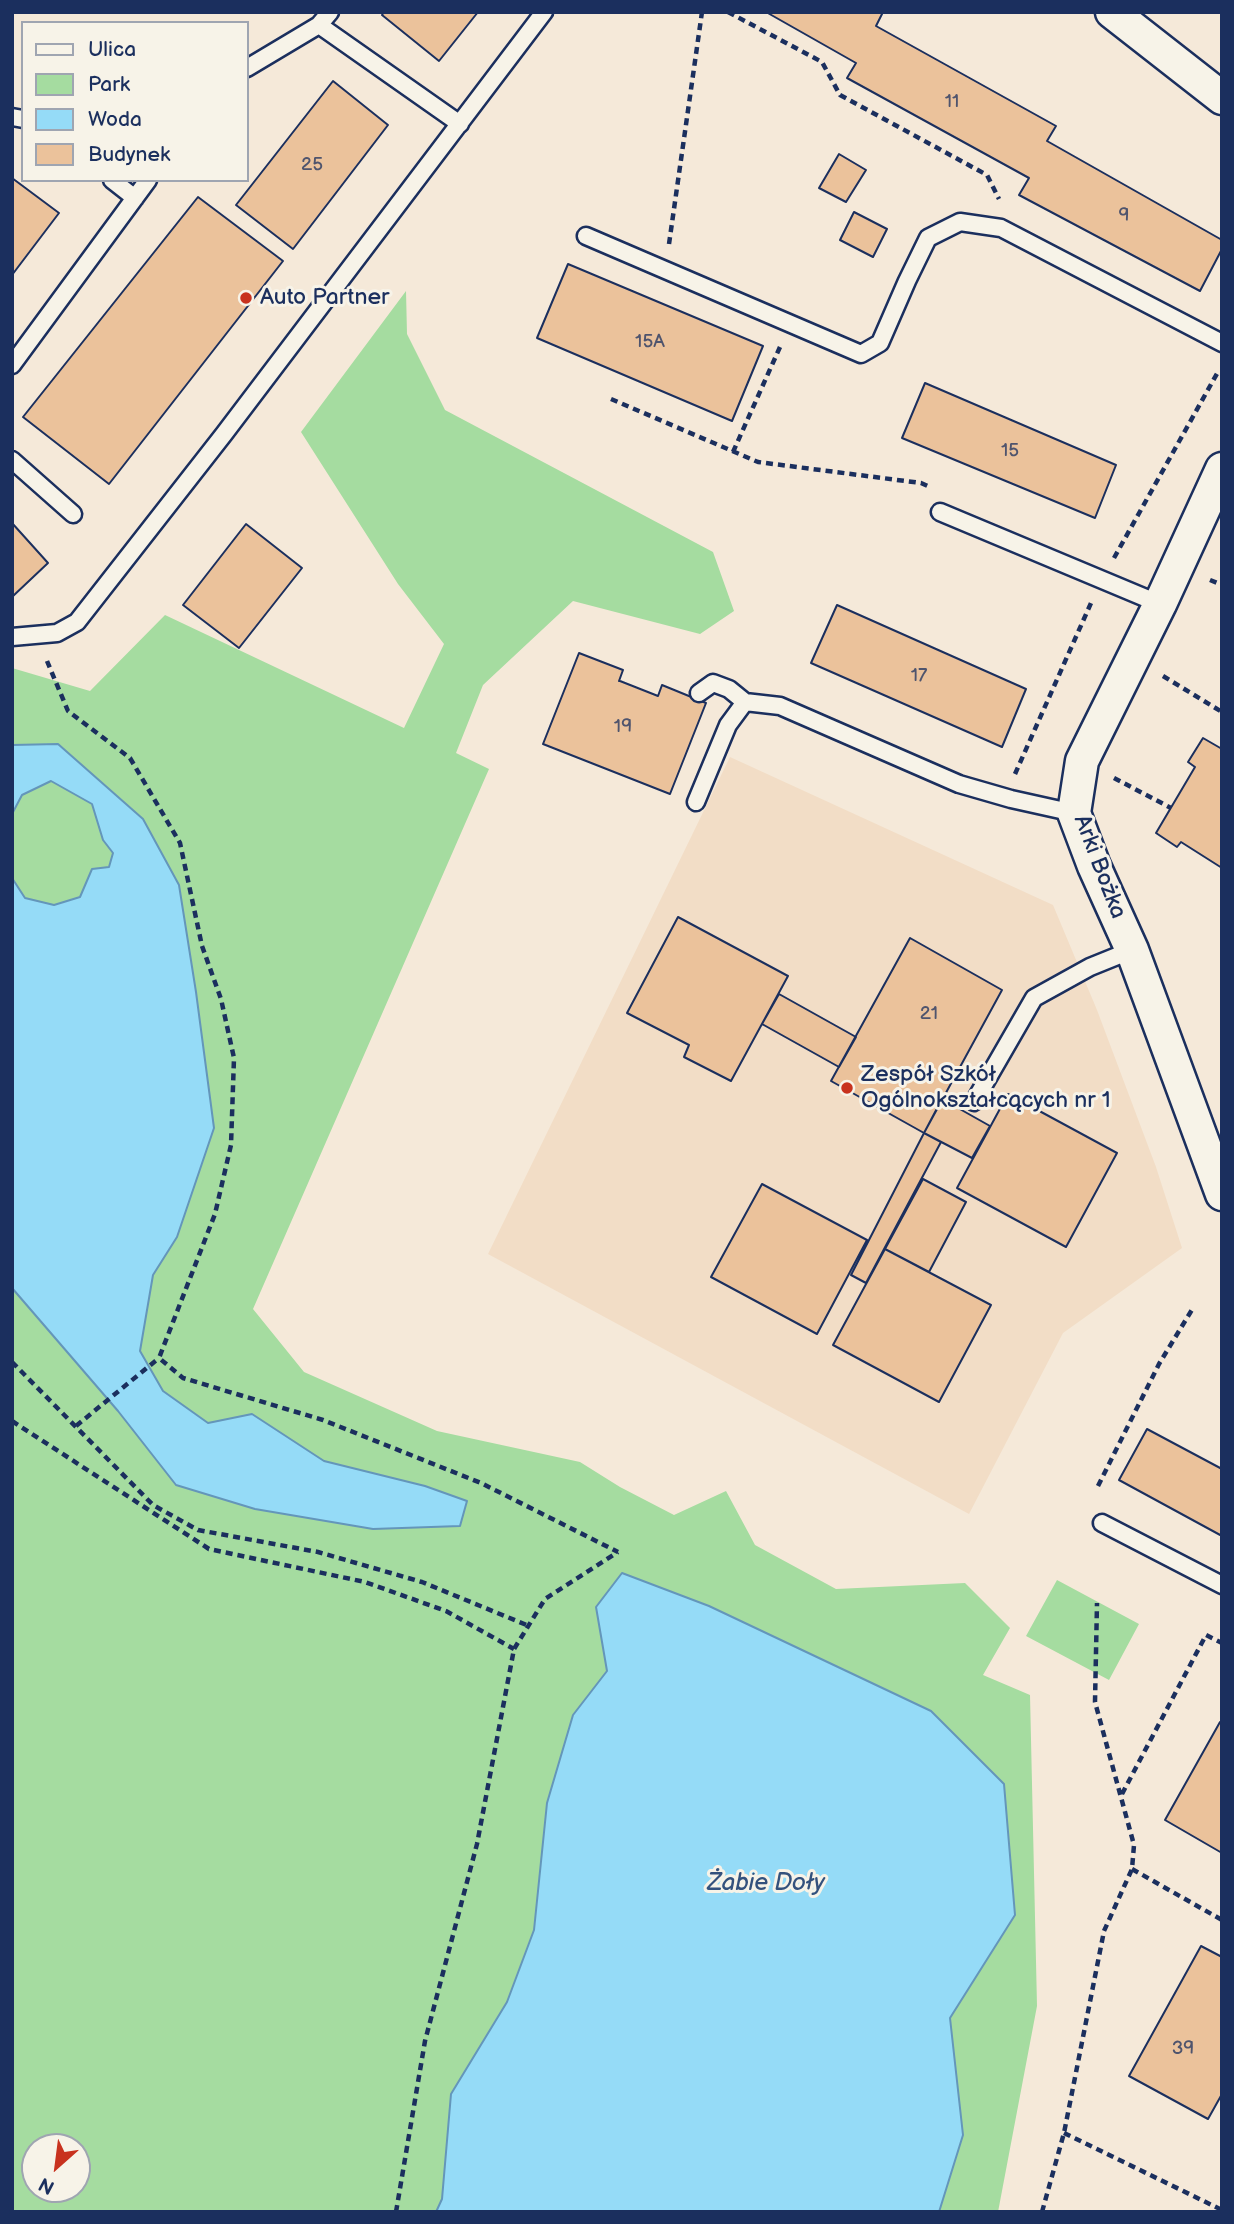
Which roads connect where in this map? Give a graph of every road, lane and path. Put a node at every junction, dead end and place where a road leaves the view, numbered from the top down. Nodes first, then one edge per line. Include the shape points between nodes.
1 (544, 12) edge
2 (702, 12) edge
3 (728, 12) edge
4 (1112, 12) edge
5 (324, 18) edge
6 (248, 67) edge
7 (1222, 98) edge
8 (460, 124) junction
9 (115, 182) edge
10 (147, 182) edge
11 (135, 198) junction
12 (999, 199) dead end
13 (586, 236) dead end
14 (665, 269) junction
15 (791, 324) junction
16 (1222, 343) edge
17 (12, 365) edge
18 (611, 399) dead end
19 (733, 452) junction
20 (12, 460) edge
21 (1222, 469) edge
22 (934, 488) dead end
23 (940, 512) dead end
24 (74, 514) dead end
25 (1160, 604) junction
26 (37, 636) junction
27 (12, 637) edge
28 (1154, 670) dead end
29 (699, 692) dead end
30 (745, 702) junction
31 (1222, 712) edge
32 (1082, 761) junction
33 (696, 802) dead end
34 (1171, 808) dead end
35 (1074, 813) junction
36 (1132, 950) junction
37 (974, 1102) dead end
38 (1222, 1194) edge
39 (1193, 1308) dead end
40 (159, 1358) junction
41 (12, 1362) edge
42 (12, 1422) edge
43 (76, 1426) junction
44 (1098, 1486) dead end
45 (1102, 1522) dead end
46 (1222, 1585) edge
47 (1097, 1603) dead end
48 (529, 1626) junction
49 (1222, 1643) edge
50 (514, 1649) junction
51 (1121, 1795) junction
52 (1132, 1869) junction
53 (1222, 1920) edge
54 (1064, 2133) junction
55 (1222, 2210) edge
56 (396, 2212) edge
57 (1042, 2212) edge

1 - 8 lane
2 - 14 path
3 - 12 path via 822,62 840,95 987,175
4 - 7 street
5 - 6 lane
5 - 8 lane
8 - 26 lane via 77,622 57,633
9 - 11 lane
10 - 11 lane
11 - 17 lane
13 - 14 lane
14 - 15 lane
15 - 16 lane via 862,354 880,343 928,238 960,222 1001,228
15 - 19 path
18 - 19 path
19 - 22 path via 758,462
20 - 24 lane
21 - 25 street, Arki Bożka
23 - 25 lane
25 - 32 street, Arki Bożka
26 - 27 lane
26 - 40 path via 68,711 130,758 180,843 202,946 221,999 234,1058 231,1145 215,1214
28 - 31 path
29 - 30 lane via 713,683
30 - 33 lane via 727,725
30 - 35 lane via 780,706 959,784
32 - 34 path
32 - 35 street, Arki Bożka
35 - 36 street, Arki Bożka
36 - 37 lane via 1034,998
36 - 38 street, Arki Bożka
39 - 44 path via 1159,1364
40 - 43 path
40 - 48 path via 183,1378 335,1425 481,1483 618,1552 545,1599
41 - 43 path
42 - 50 path via 209,1549 365,1583 446,1611
43 - 48 path via 153,1505 198,1530 318,1552 422,1582
45 - 46 lane
47 - 51 path via 1096,1702
48 - 50 path
49 - 51 path via 1206,1635
50 - 56 path via 477,1844 425,2041
51 - 52 path via 1133,1845
52 - 53 path
52 - 54 path via 1104,1931
54 - 55 path
54 - 57 path

